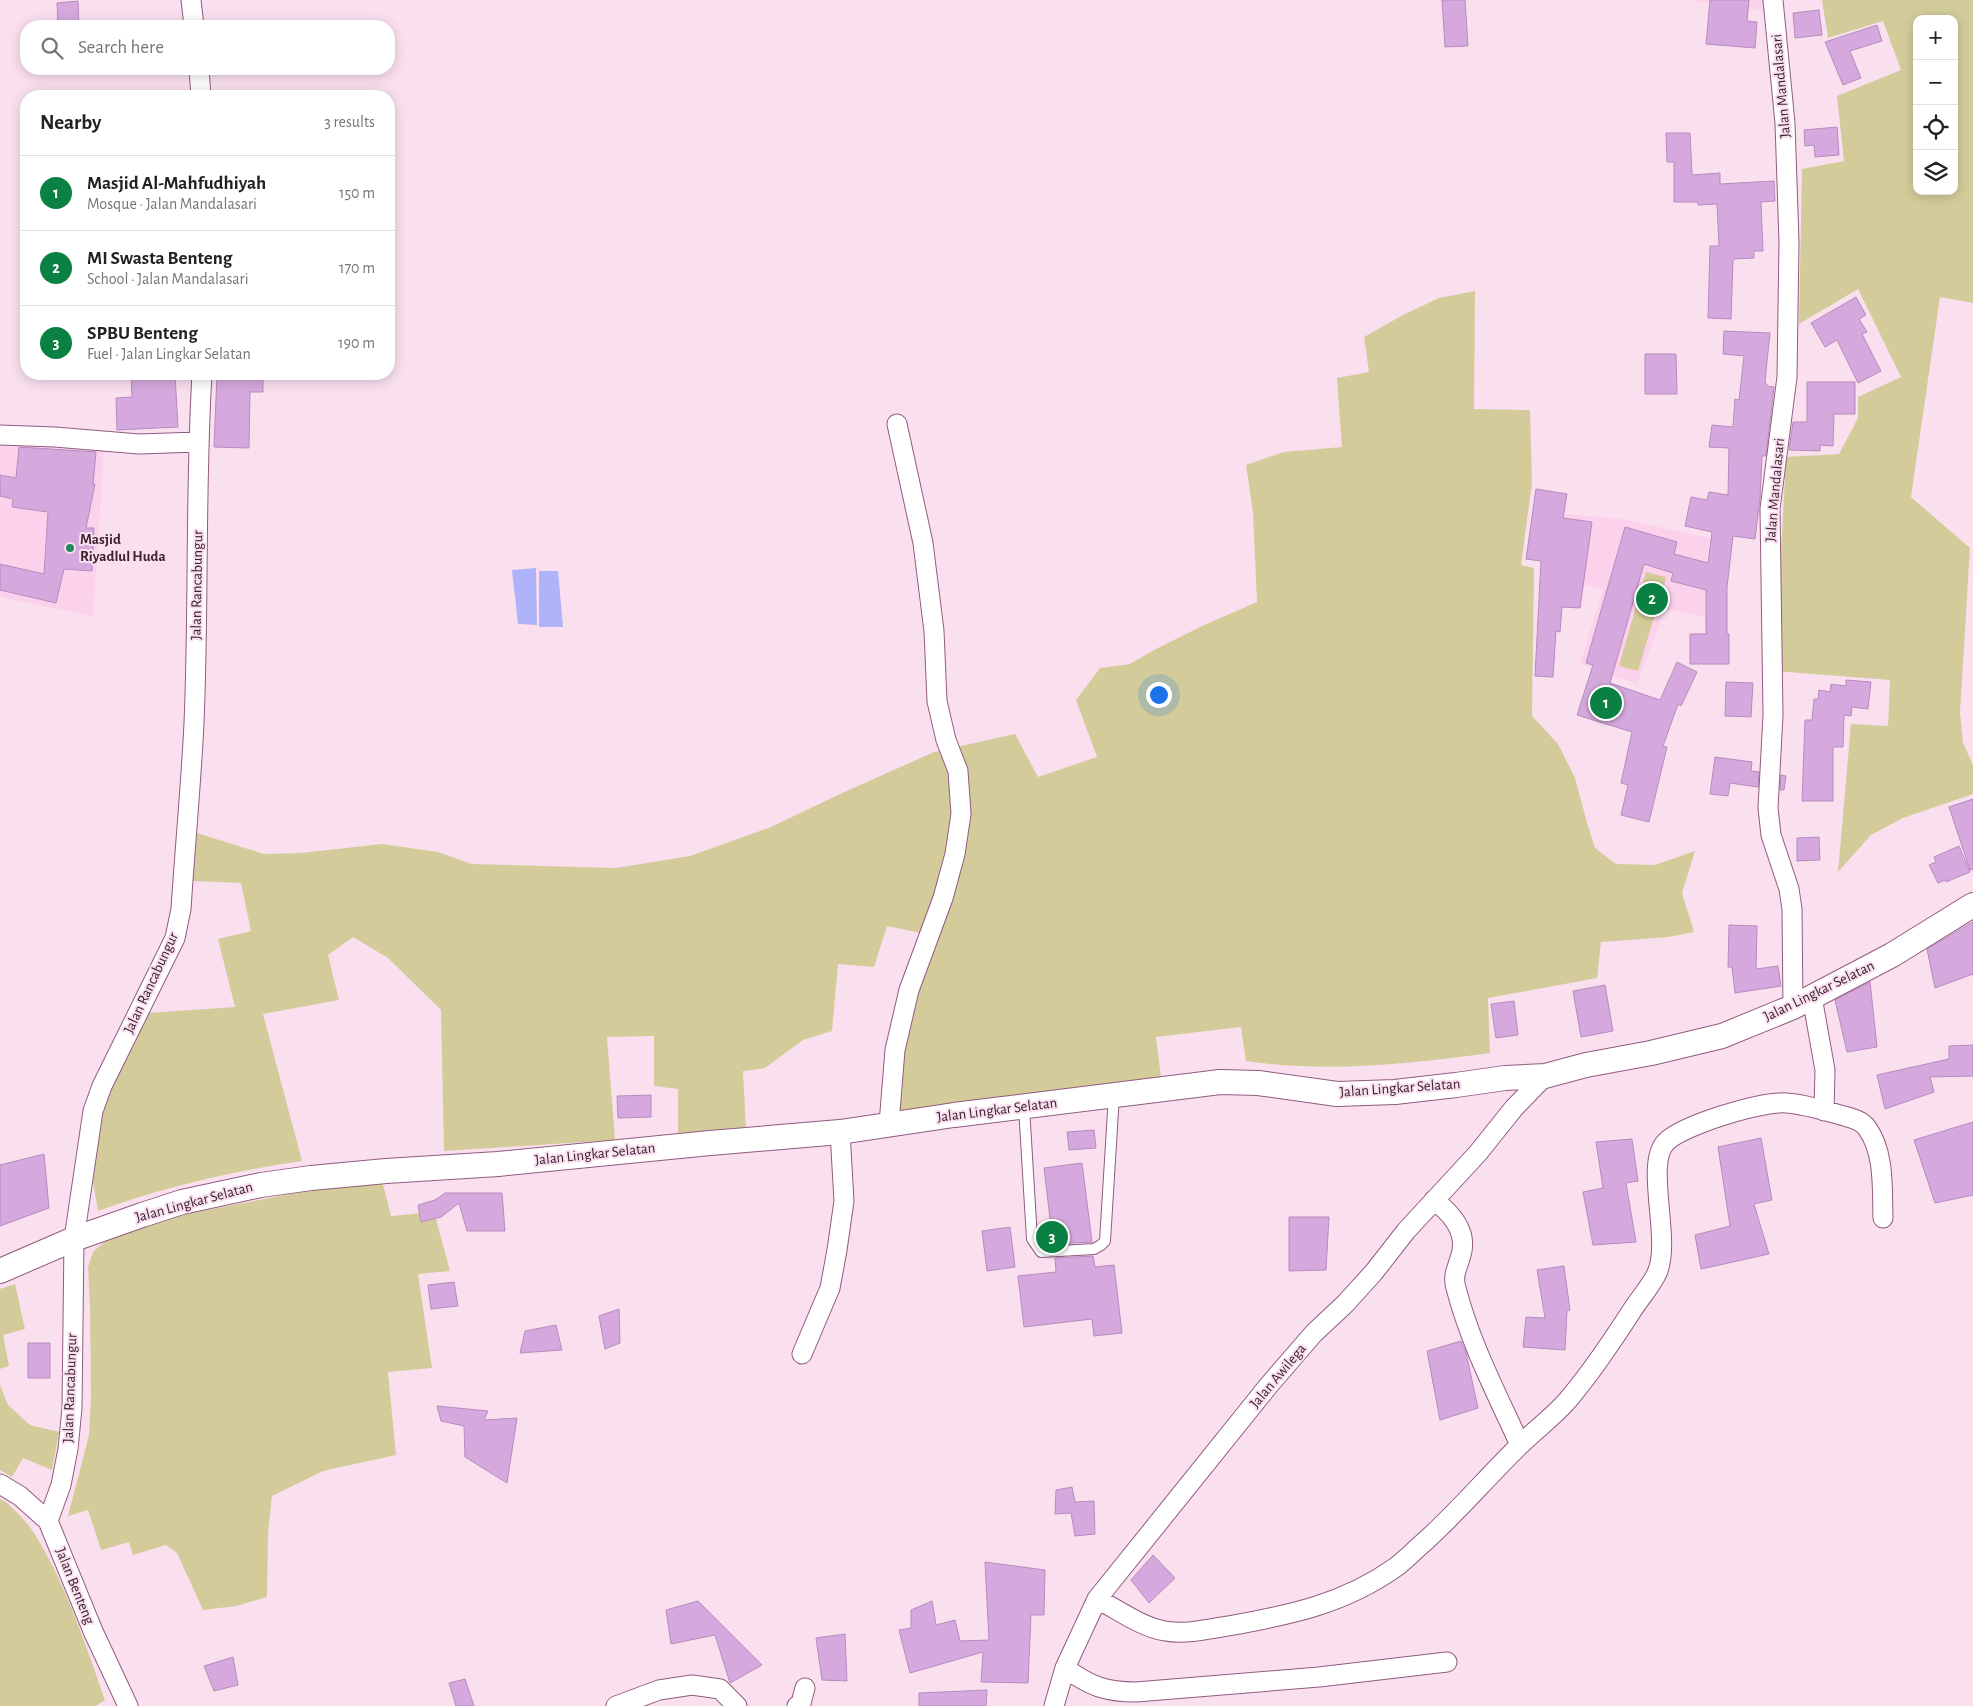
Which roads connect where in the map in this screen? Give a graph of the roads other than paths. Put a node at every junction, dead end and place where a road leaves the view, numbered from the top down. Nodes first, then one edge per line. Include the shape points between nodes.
1 (191, 0) edge
2 (1773, 0) edge
3 (193, 20) edge
4 (199, 75) edge
5 (201, 90) edge
6 (202, 380) edge
7 (897, 424) dead end
8 (0, 435) edge
9 (198, 442) junction
10 (1973, 905) edge
11 (1803, 1002) junction
12 (1545, 1076) junction
13 (1114, 1095) junction
14 (1024, 1107) junction
15 (1824, 1111) junction
16 (889, 1124) junction
17 (840, 1132) junction
18 (1434, 1200) junction
19 (1883, 1218) dead end
20 (74, 1239) junction
21 (0, 1271) edge
22 (802, 1354) dead end
23 (1520, 1445) junction
24 (0, 1484) edge
25 (48, 1522) junction
26 (1097, 1599) junction
27 (1447, 1662) dead end
28 (1065, 1668) junction
29 (805, 1688) dead end
30 (128, 1706) edge
31 (616, 1706) edge
32 (737, 1706) edge
33 (797, 1706) edge
34 (1054, 1706) edge

1 - 3 street
2 - 11 street, Jalan Mandalasari via 1785,123 1789,242 1787,377 1770,509 1773,715 1768,808 1771,835 1792,909
4 - 5 street
6 - 9 street, Jalan Rancabungur
7 - 16 street via 923,543 934,631 937,701 946,740 958,771 961,814 944,898 907,999 895,1050
8 - 9 street via 139,444
9 - 20 street, Jalan Rancabungur via 194,723 181,909 175,938 92,1111
10 - 11 street, Jalan Lingkar Selatan via 1892,955
11 - 12 street, Jalan Lingkar Selatan via 1722,1036
11 - 15 street, Jalan Mandalasari via 1825,1070
12 - 13 street, Jalan Lingkar Selatan via 1395,1092 1337,1094 1220,1082
12 - 18 street, Jalan Awilega
13 - 14 street, Jalan Lingkar Selatan
13 - 14 lane via 1105,1241 1094,1249 1040,1252 1035,1247
14 - 16 street, Jalan Lingkar Selatan
15 - 19 street via 1860,1121 1870,1131 1880,1154
15 - 23 street via 1783,1102 1756,1106 1719,1116 1667,1140 1660,1150 1658,1164 1662,1233 1657,1272 1602,1356 1565,1403
16 - 17 street, Jalan Lingkar Selatan
17 - 20 street, Jalan Lingkar Selatan via 302,1179 182,1202
17 - 22 street via 844,1201 837,1250 830,1288
18 - 23 street via 1448,1211 1463,1238 1462,1254 1454,1274 1455,1286 1472,1339
18 - 26 street, Jalan Awilega via 1374,1272 1314,1333 1270,1385
20 - 21 street, Jalan Lingkar Selatan
20 - 25 street, Jalan Rancabungur via 72,1408 61,1486
23 - 26 street via 1397,1566 1319,1607 1196,1632 1168,1632 1150,1628
24 - 25 street, Jalan Benteng via 20,1496
25 - 30 street, Jalan Benteng
26 - 28 street, Jalan Awilega
27 - 28 street via 1319,1677 1136,1692 1098,1688
28 - 34 street, Jalan Awilega
29 - 33 street
31 - 32 street via 659,1690 692,1685 720,1689

